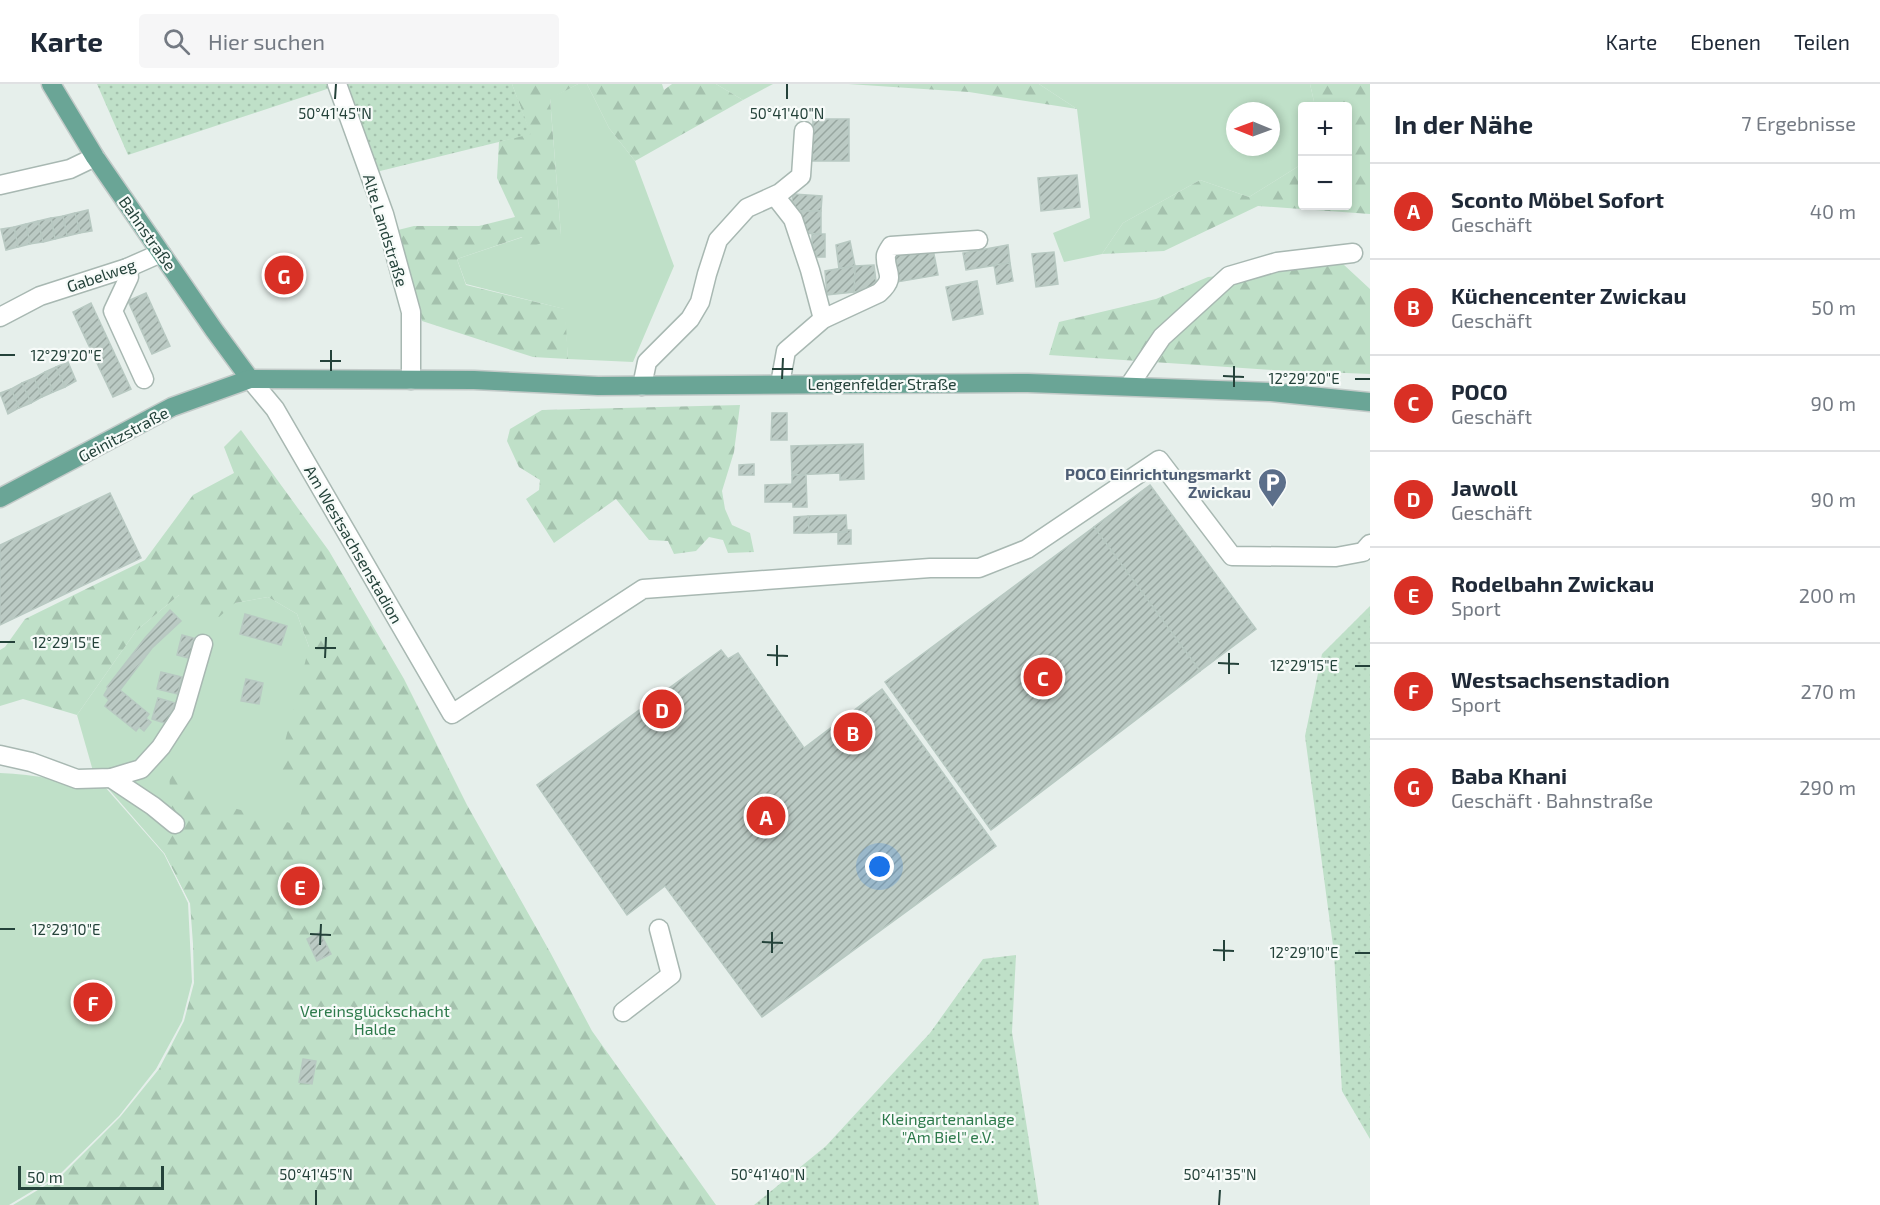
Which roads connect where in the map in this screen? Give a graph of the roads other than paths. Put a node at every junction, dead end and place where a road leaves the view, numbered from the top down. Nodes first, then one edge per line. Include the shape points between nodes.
1 (51, 84) edge
2 (337, 84) edge
3 (804, 131) dead end
4 (95, 157) junction
5 (0, 185) edge
6 (775, 196) junction
7 (978, 240) dead end
8 (161, 253) junction
9 (1353, 253) dead end
10 (126, 268) junction
11 (40, 296) junction
12 (0, 306) edge
13 (0, 316) edge
14 (823, 319) junction
15 (144, 379) dead end
16 (250, 379) junction
17 (411, 380) junction
18 (780, 384) junction
19 (642, 386) junction
20 (1129, 386) junction
21 (1370, 402) edge
22 (0, 498) edge
23 (1370, 544) edge
24 (203, 644) dead end
25 (0, 755) edge
26 (111, 778) junction
27 (175, 824) dead end
28 (659, 929) dead end
29 (623, 1012) dead end

1 - 4 main road, Bahnstraße
2 - 17 street, Alte Landstraße via 384,214 411,312
3 - 6 street via 801,176
4 - 5 street via 70,169
4 - 8 main road, Bahnstraße
6 - 14 street via 793,219
6 - 19 street via 747,208 718,240 700,302 690,319 647,362
7 - 14 street via 891,246 886,255 890,275 886,286
8 - 10 street, Gabelweg
8 - 16 main road, Bahnstraße
9 - 20 street via 1277,262 1229,276 1162,336
10 - 11 street, Gabelweg
10 - 15 street via 129,277 113,311
11 - 12 street, Gabelweg
11 - 13 street, Gabelweg
14 - 18 street via 786,351
16 - 17 main road, Lengenfelder Straße
16 - 22 main road, Geinitzstraße via 172,407
16 - 23 street, Am Westsachsenstadion via 275,409 452,714 643,589 979,568 1027,549 1160,460 1232,556 1336,557 1363,552
17 - 19 main road, Lengenfelder Straße
18 - 19 main road, Lengenfelder Straße
18 - 20 main road, Lengenfelder Straße
20 - 21 main road, Lengenfelder Straße via 1271,392
24 - 26 street via 183,713 161,747 141,769
25 - 26 street via 77,779
26 - 27 street
28 - 29 street via 671,975

